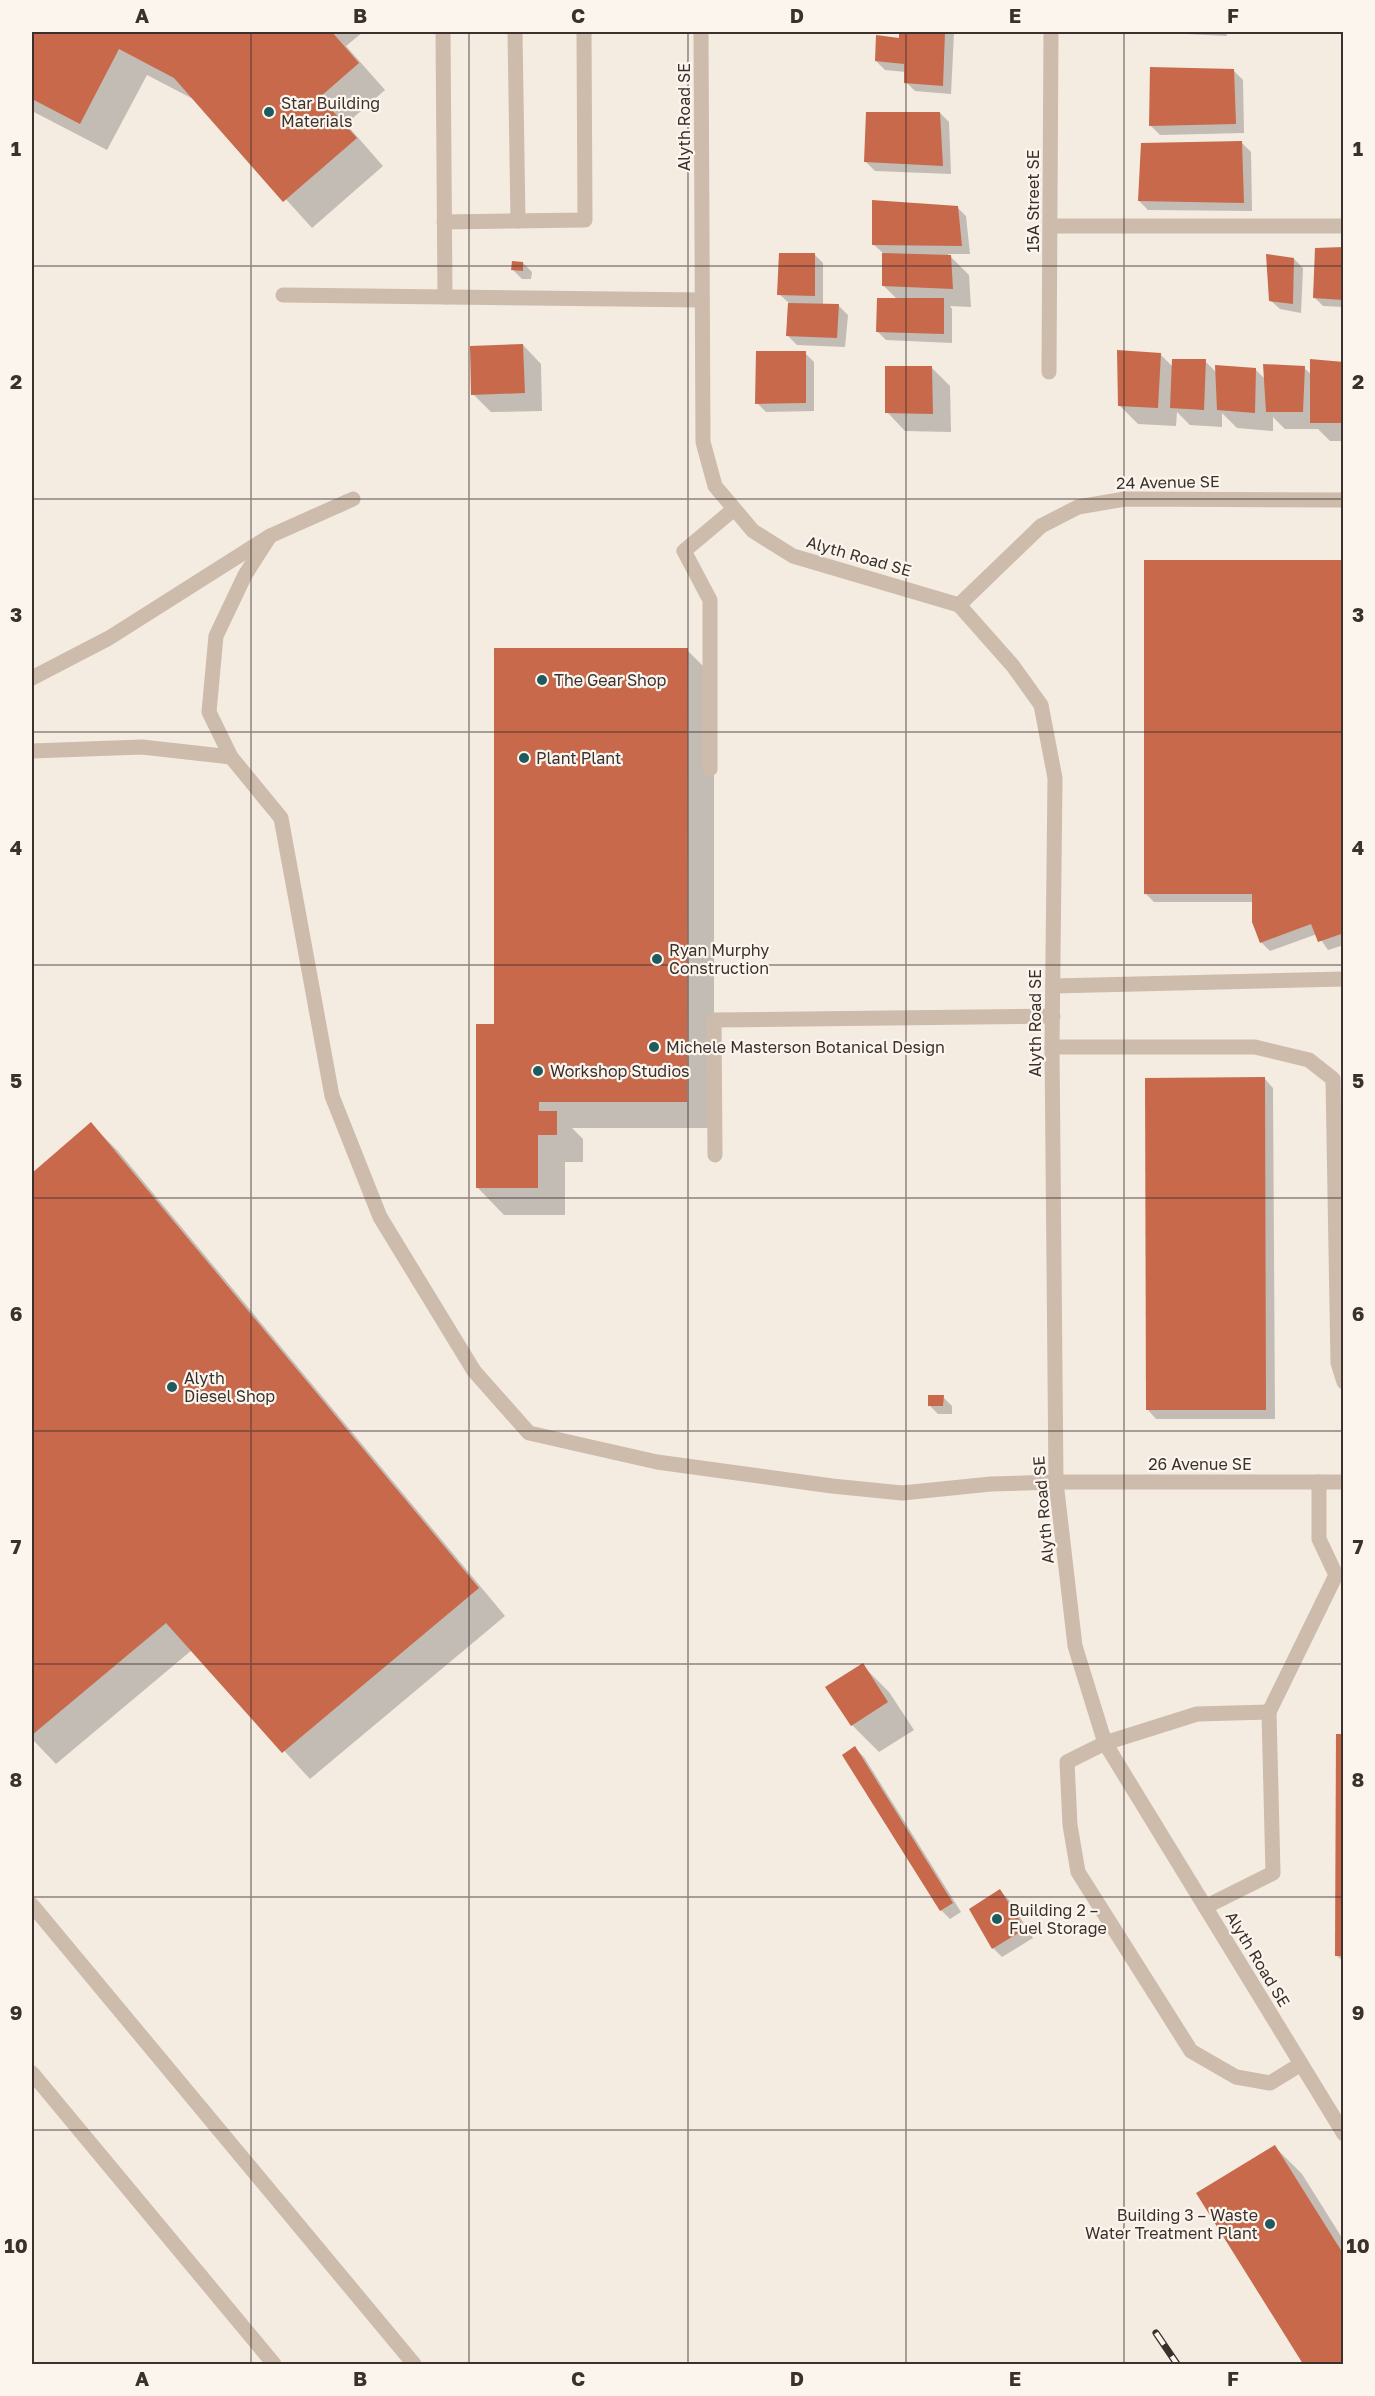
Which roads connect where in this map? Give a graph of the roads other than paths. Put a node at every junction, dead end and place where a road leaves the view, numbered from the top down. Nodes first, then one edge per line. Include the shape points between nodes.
1 (443, 32) edge
2 (515, 32) edge
3 (584, 32) edge
4 (701, 32) edge
5 (1051, 32) edge
6 (518, 221) junction
7 (444, 222) junction
8 (1051, 226) junction
9 (1344, 226) edge
10 (283, 295) dead end
11 (445, 297) junction
12 (702, 300) junction
13 (1049, 372) dead end
14 (353, 499) dead end
15 (1344, 500) edge
16 (734, 509) junction
17 (270, 536) junction
18 (959, 605) junction
19 (32, 678) edge
20 (32, 751) edge
21 (231, 758) junction
22 (710, 769) dead end
23 (1344, 979) edge
24 (1053, 986) junction
25 (1053, 1016) junction
26 (1052, 1047) junction
27 (715, 1155) dead end
28 (1344, 1382) edge
29 (1056, 1482) junction
30 (1319, 1482) junction
31 (1344, 1482) edge
32 (1269, 1712) junction
33 (1105, 1743) junction
34 (32, 1905) edge
35 (1205, 1907) junction
36 (1301, 2064) junction
37 (32, 2073) edge
38 (1344, 2134) edge
39 (274, 2364) edge
40 (414, 2364) edge

1 - 7 street
2 - 6 street
3 - 6 street via 585,220
4 - 12 street, Alyth Road SE
5 - 8 street, 15A Street SE
6 - 7 street
7 - 11 street
8 - 9 street
8 - 13 street, 15A Street SE
10 - 11 street
11 - 12 street
12 - 16 street, Alyth Road SE via 703,442 715,486
14 - 17 street
15 - 18 street, 24 Avenue SE via 1125,499 1078,507 1041,526
16 - 18 street, Alyth Road SE via 753,531 793,556
16 - 22 street via 684,551 710,600
17 - 19 street via 109,638
17 - 21 street, 26 Avenue SE via 245,575 216,636 209,712
18 - 24 street, Alyth Road SE via 1013,666 1041,705 1055,778
20 - 21 street via 142,747
21 - 29 street, 26 Avenue SE via 281,818 332,1096 380,1217 474,1371 529,1433 657,1462 902,1493
23 - 24 street
24 - 25 street, Alyth Road SE
25 - 26 street, Alyth Road SE
25 - 27 street via 714,1020
26 - 28 street via 1255,1047 1309,1060 1333,1079 1338,1363
26 - 29 street, Alyth Road SE
29 - 30 street, 26 Avenue SE
29 - 33 street, Alyth Road SE via 1075,1646
30 - 31 street, 26 Avenue SE
30 - 32 street via 1319,1539 1336,1575
32 - 33 street via 1197,1714
32 - 35 street via 1273,1873
33 - 35 street, Alyth Road SE
33 - 36 street via 1067,1762 1070,1825 1078,1872 1191,2051 1236,2077 1270,2083
34 - 40 street
35 - 36 street, Alyth Road SE
36 - 38 street, Alyth Road SE
37 - 39 street

